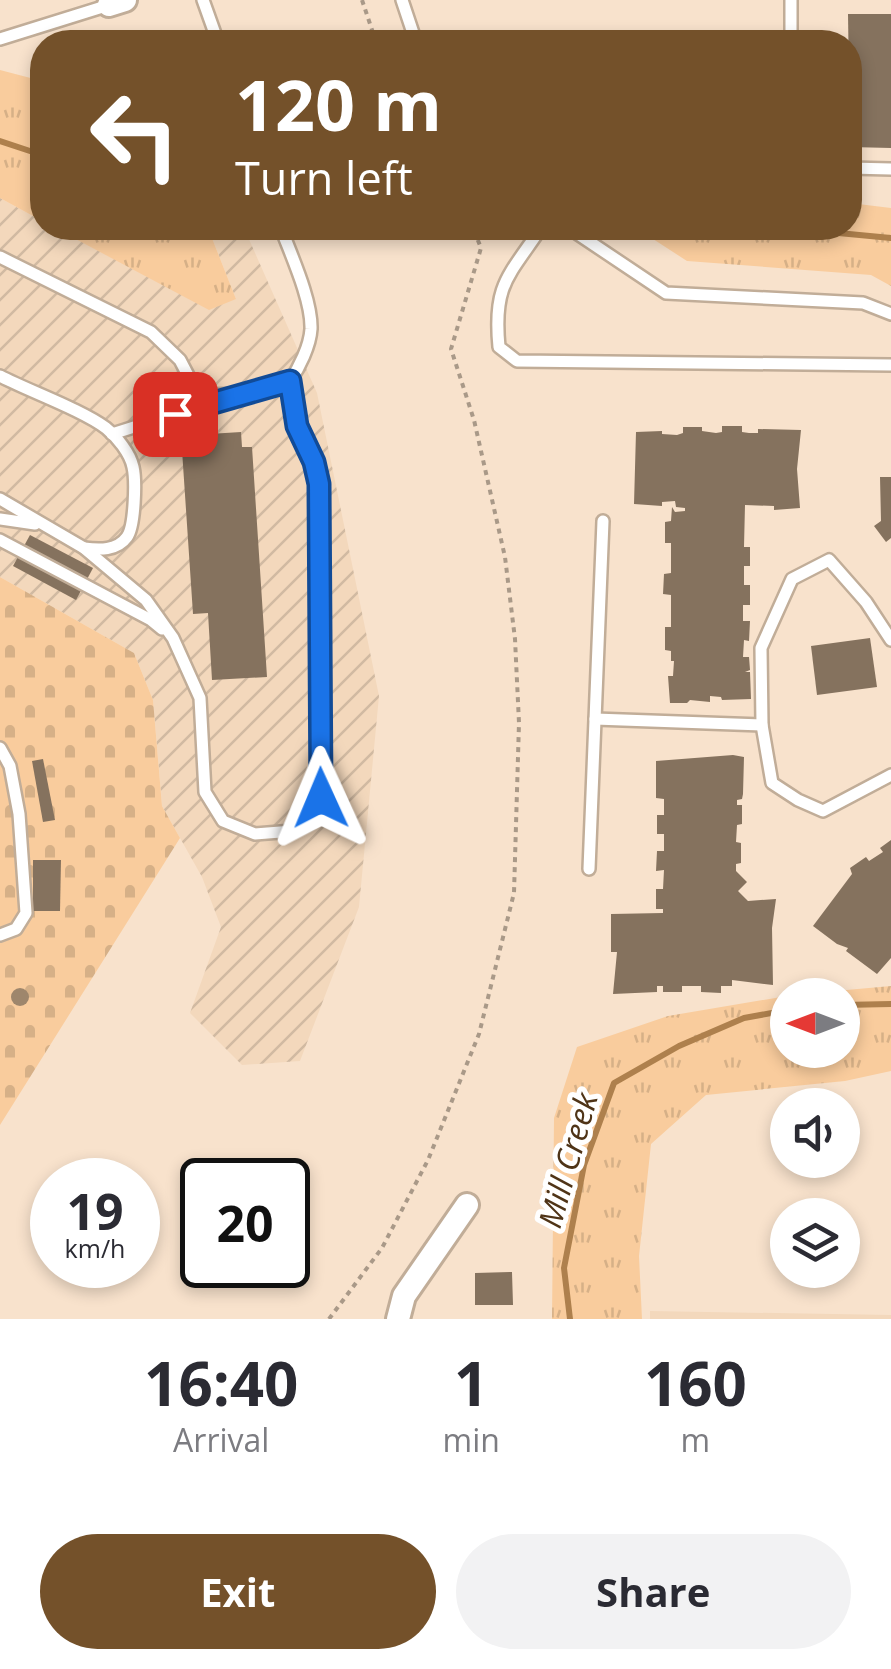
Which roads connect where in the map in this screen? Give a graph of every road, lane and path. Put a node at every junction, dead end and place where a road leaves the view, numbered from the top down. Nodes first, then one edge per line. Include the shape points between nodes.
1 (203, 0) edge
2 (362, 0) edge
3 (402, 0) edge
4 (791, 0) edge
5 (117, 3) edge
6 (32, 30) edge
7 (214, 30) edge
8 (372, 30) edge
9 (412, 30) edge
10 (791, 30) edge
11 (30, 31) edge
12 (0, 40) edge
13 (862, 168) edge
14 (891, 169) edge
15 (285, 240) edge
16 (478, 240) edge
17 (533, 240) edge
18 (587, 240) edge
19 (0, 258) edge
20 (891, 314) edge
21 (891, 365) edge
22 (0, 376) edge
23 (290, 381) junction
24 (238, 394) junction
25 (112, 434) junction
26 (0, 499) edge
27 (0, 520) edge
28 (604, 521) dead end
29 (40, 525) junction
30 (0, 540) edge
31 (84, 548) junction
32 (173, 638) junction
33 (891, 640) edge
34 (595, 719) junction
35 (762, 725) junction
36 (0, 748) edge
37 (5, 766) edge
38 (891, 774) edge
39 (589, 869) dead end
40 (0, 935) edge
41 (467, 1205) dead end
42 (329, 1319) edge
43 (398, 1319) edge

1 - 7 lane
2 - 8 path
3 - 9 lane
4 - 10 lane
5 - 6 lane
11 - 12 lane
13 - 14 lane
15 - 23 lane via 311,329
16 - 42 path via 481,248 451,349 474,420 511,606 519,723 514,893 479,1034 428,1160 382,1248
17 - 21 lane via 500,288 496,317 499,347 517,362
18 - 20 lane via 666,293 863,303
19 - 24 lane via 150,332 208,395
22 - 25 lane
23 - 24 lane
23 - 32 lane via 297,426 319,484 321,798 310,824 255,834 224,821 205,792 200,698
24 - 25 lane
25 - 31 lane via 133,467 133,523 116,546
26 - 29 lane
27 - 29 lane
28 - 34 lane
29 - 31 lane
30 - 32 lane
31 - 32 lane via 146,600
33 - 35 lane via 829,560 792,579 761,648
34 - 35 lane
34 - 39 lane
35 - 38 lane via 772,783 823,810
36 - 37 lane
37 - 40 lane via 19,814 26,913 16,929
41 - 43 street via 404,1296

